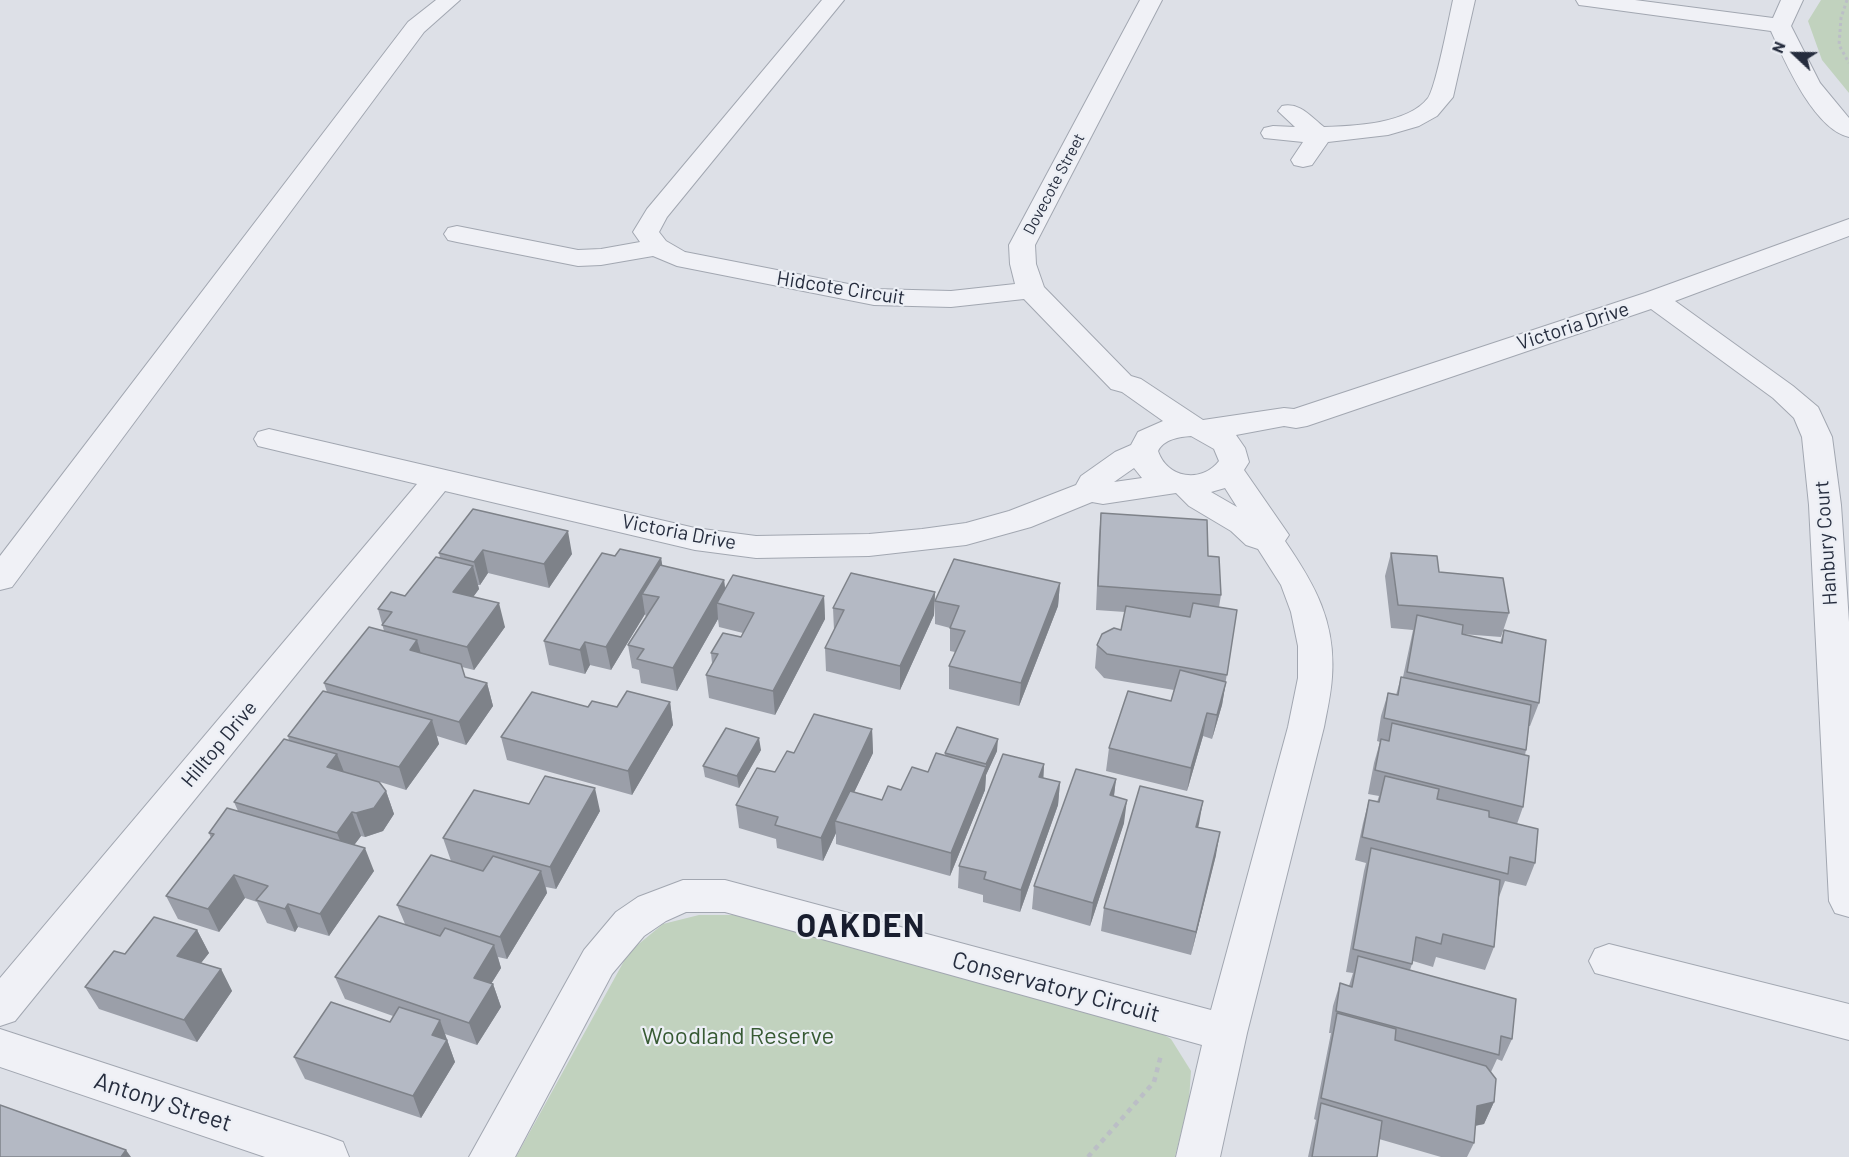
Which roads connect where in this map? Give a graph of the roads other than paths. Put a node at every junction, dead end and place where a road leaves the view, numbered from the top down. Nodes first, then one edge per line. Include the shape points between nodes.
1 (449, 0) edge
2 (833, 0) edge
3 (1151, 0) edge
4 (1464, 0) edge
5 (1587, 0) edge
6 (1792, 0) edge
7 (1780, 26) junction
8 (1290, 111) dead end
9 (1849, 130) edge
10 (1273, 133) dead end
11 (1320, 136) junction
12 (1303, 160) dead end
13 (1849, 227) edge
14 (457, 234) dead end
15 (657, 247) junction
16 (1030, 290) junction
17 (1654, 299) junction
18 (1121, 383) junction
19 (1296, 419) junction
20 (1197, 428) junction
21 (269, 439) dead end
22 (1144, 448) junction
23 (1232, 467) junction
24 (438, 479) junction
25 (1183, 484) junction
26 (1090, 491) junction
27 (1837, 507) edge
28 (1269, 542) junction
29 (0, 579) edge
30 (1849, 901) edge
31 (1610, 961) dead end
32 (0, 1008) edge
33 (1849, 1022) edge
34 (1226, 1033) junction
35 (0, 1048) edge
36 (327, 1157) edge
37 (492, 1157) edge
38 (1198, 1157) edge

1 - 29 street via 416,27
2 - 15 street via 656,214 646,232
3 - 16 street, Dovecote Street via 1022,245
4 - 11 street via 1440,100 1400,125
5 - 7 street
6 - 7 street
7 - 9 street via 1796,65 1837,121
8 - 11 street
10 - 11 street
11 - 12 street
13 - 17 street, Victoria Drive
14 - 15 street via 578,258
15 - 16 street, Hidcote Circuit via 677,258 874,297 951,299
16 - 18 street
17 - 19 street, Victoria Drive
17 - 27 street, Hanbury Court via 1783,392 1807,414
18 - 20 street via 1131,385
18 - 22 street via 1119,392 1133,410
19 - 20 street, Victoria Drive via 1284,417
19 - 23 street, Victoria Drive via 1293,427 1266,437
20 - 22 street via 1163,430 1149,439
20 - 23 street via 1226,442 1231,449
21 - 24 street, Victoria Drive
22 - 25 street via 1145,461 1152,471 1163,479
22 - 26 street, Victoria Drive via 1092,483
23 - 25 street via 1212,482
23 - 28 street via 1254,511 1274,535
24 - 26 street, Victoria Drive via 695,539 756,547 869,545 966,534 1020,519
24 - 32 street, Hilltop Drive
25 - 26 street, Victoria Drive via 1103,494
25 - 28 street
27 - 30 street, Hanbury Court
28 - 34 street via 1297,584 1308,612 1315,646 1315,678 1303,739
31 - 33 street
34 - 37 street, Conservatory Circuit via 725,896 683,896 651,909 630,924 598,962
34 - 38 street
35 - 36 street, Antony Street

